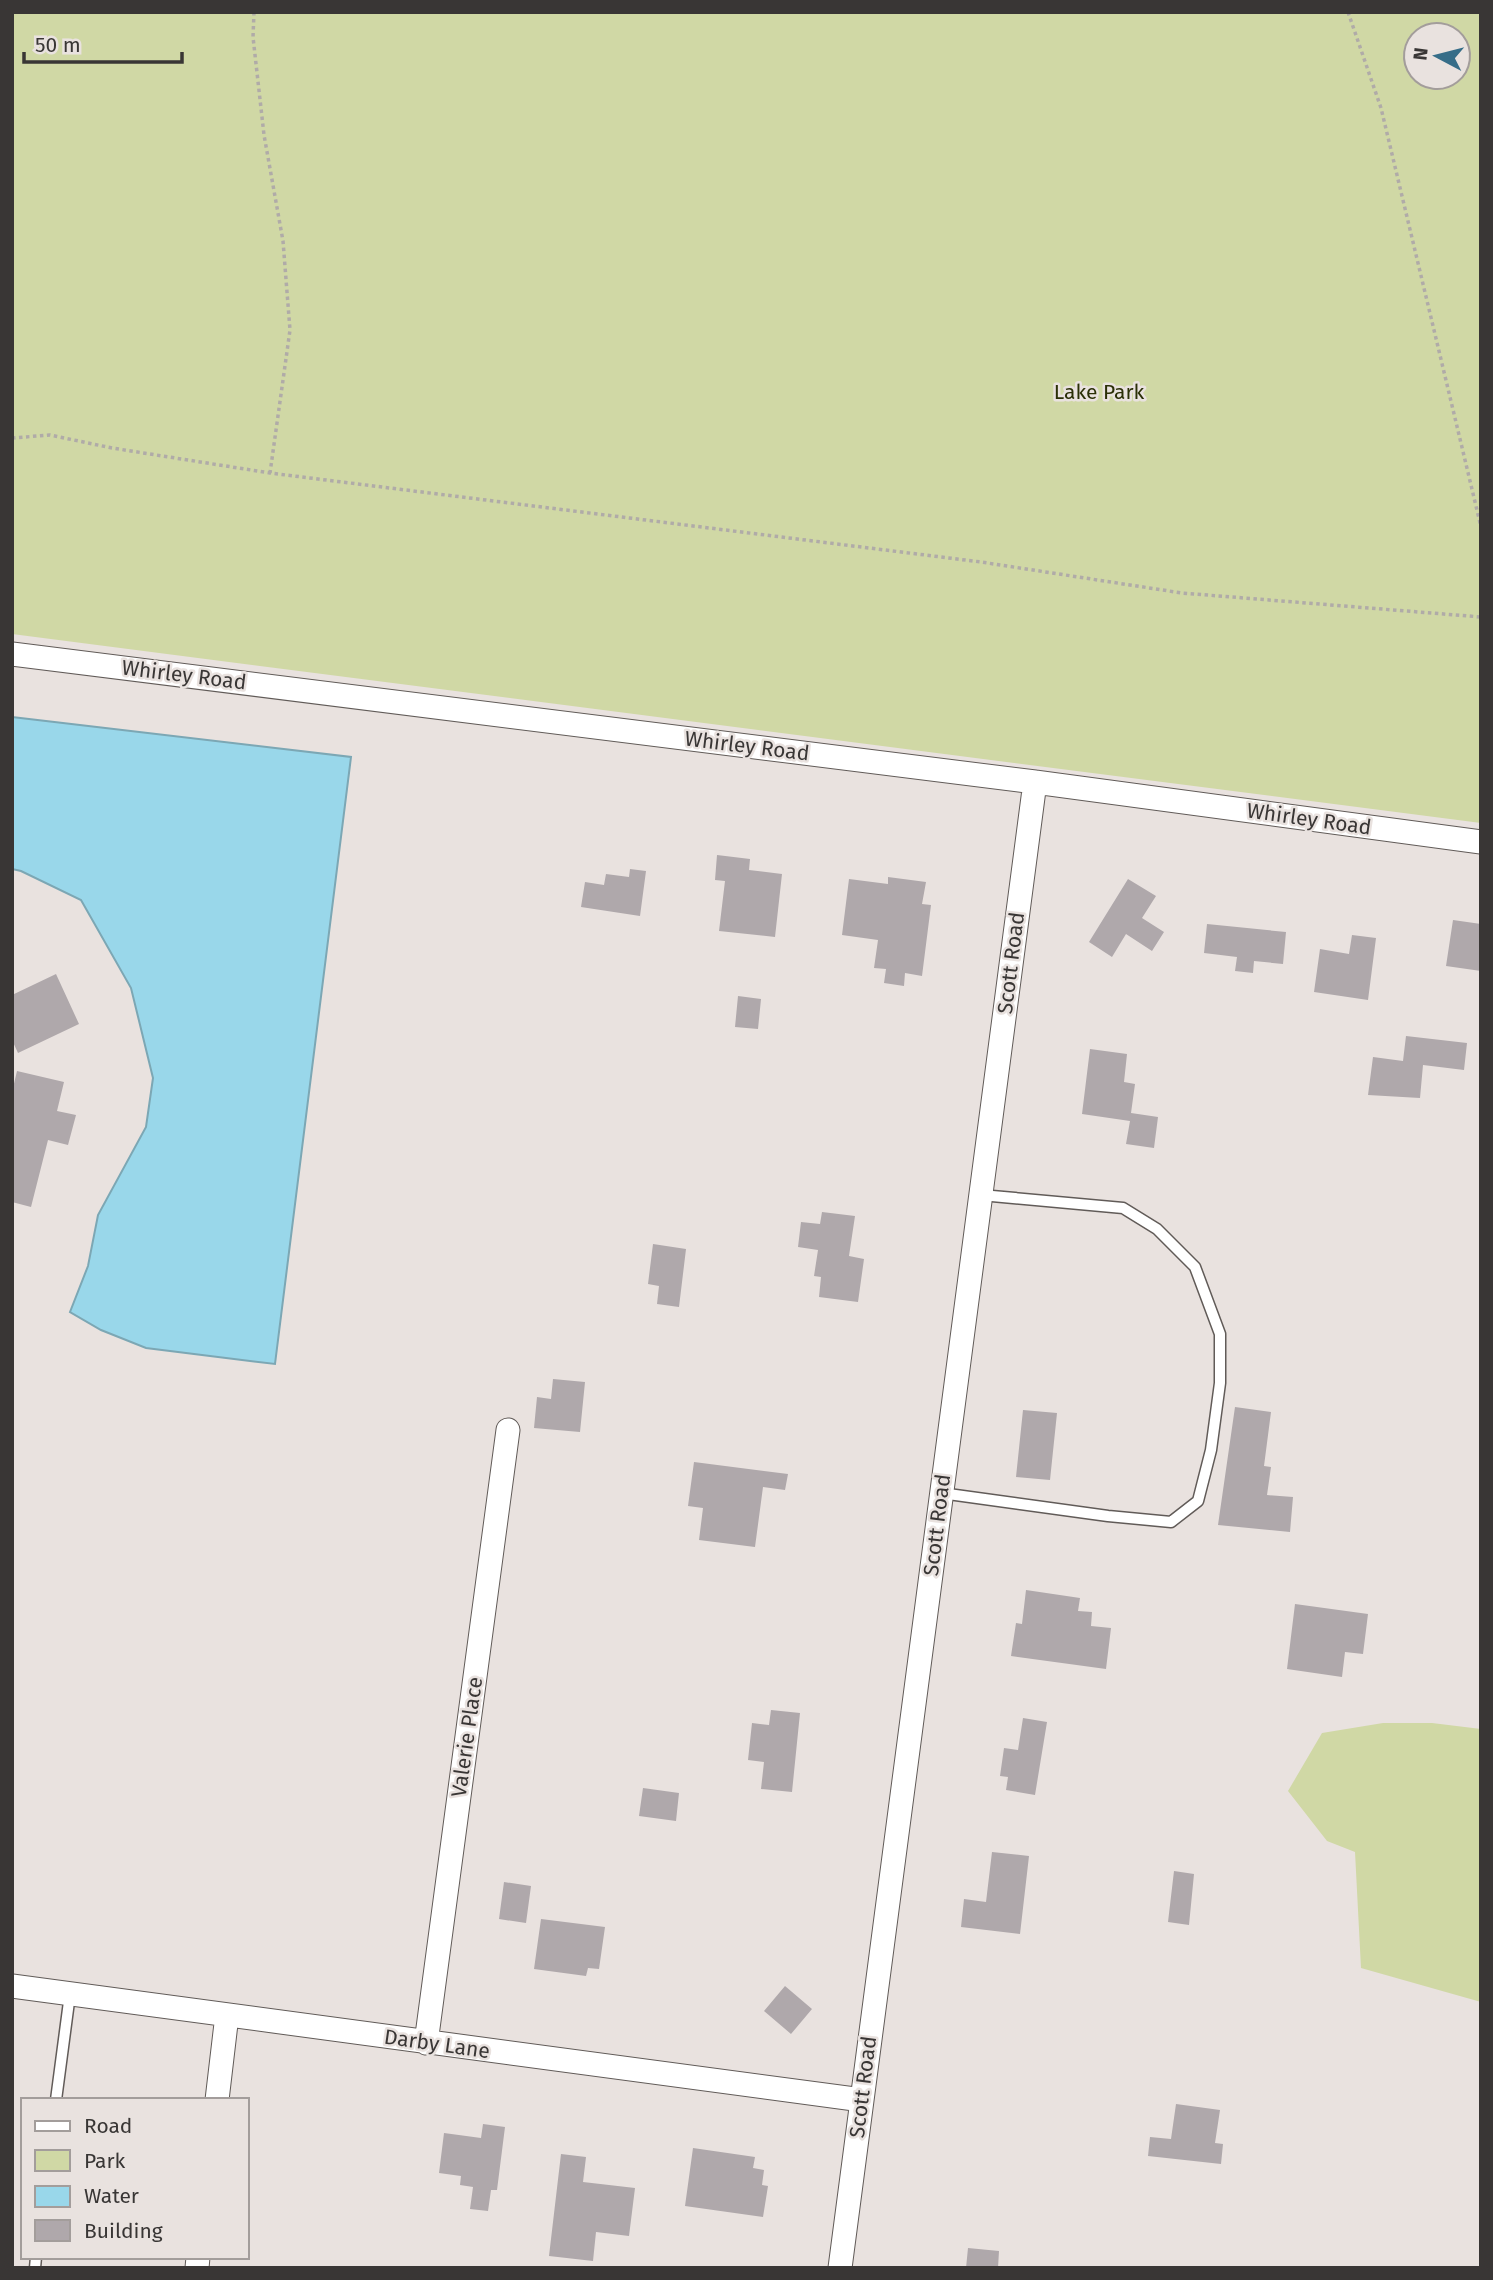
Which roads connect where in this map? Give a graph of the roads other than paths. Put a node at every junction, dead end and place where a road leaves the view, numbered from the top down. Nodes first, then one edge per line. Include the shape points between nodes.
1 (12, 654) edge
2 (1035, 782) junction
3 (1481, 842) edge
4 (981, 1195) junction
5 (508, 1430) dead end
6 (942, 1493) junction
7 (12, 1986) edge
8 (70, 1994) junction
9 (227, 2015) junction
10 (426, 2043) junction
11 (56, 2098) edge
12 (217, 2098) edge
13 (862, 2100) junction
14 (840, 2268) edge

1 - 2 street, Whirley Road
2 - 3 street, Whirley Road
2 - 4 street, Scott Road
4 - 6 street, Scott Road
4 - 6 lane via 1123,1208 1157,1229 1195,1267 1220,1334 1220,1382 1211,1450 1198,1500 1171,1522
5 - 10 street, Valerie Place
6 - 13 street, Scott Road
7 - 8 street, Darby Lane
8 - 9 street, Darby Lane
8 - 11 lane
9 - 10 street, Darby Lane
9 - 12 street
10 - 13 street, Darby Lane
13 - 14 street, Scott Road

